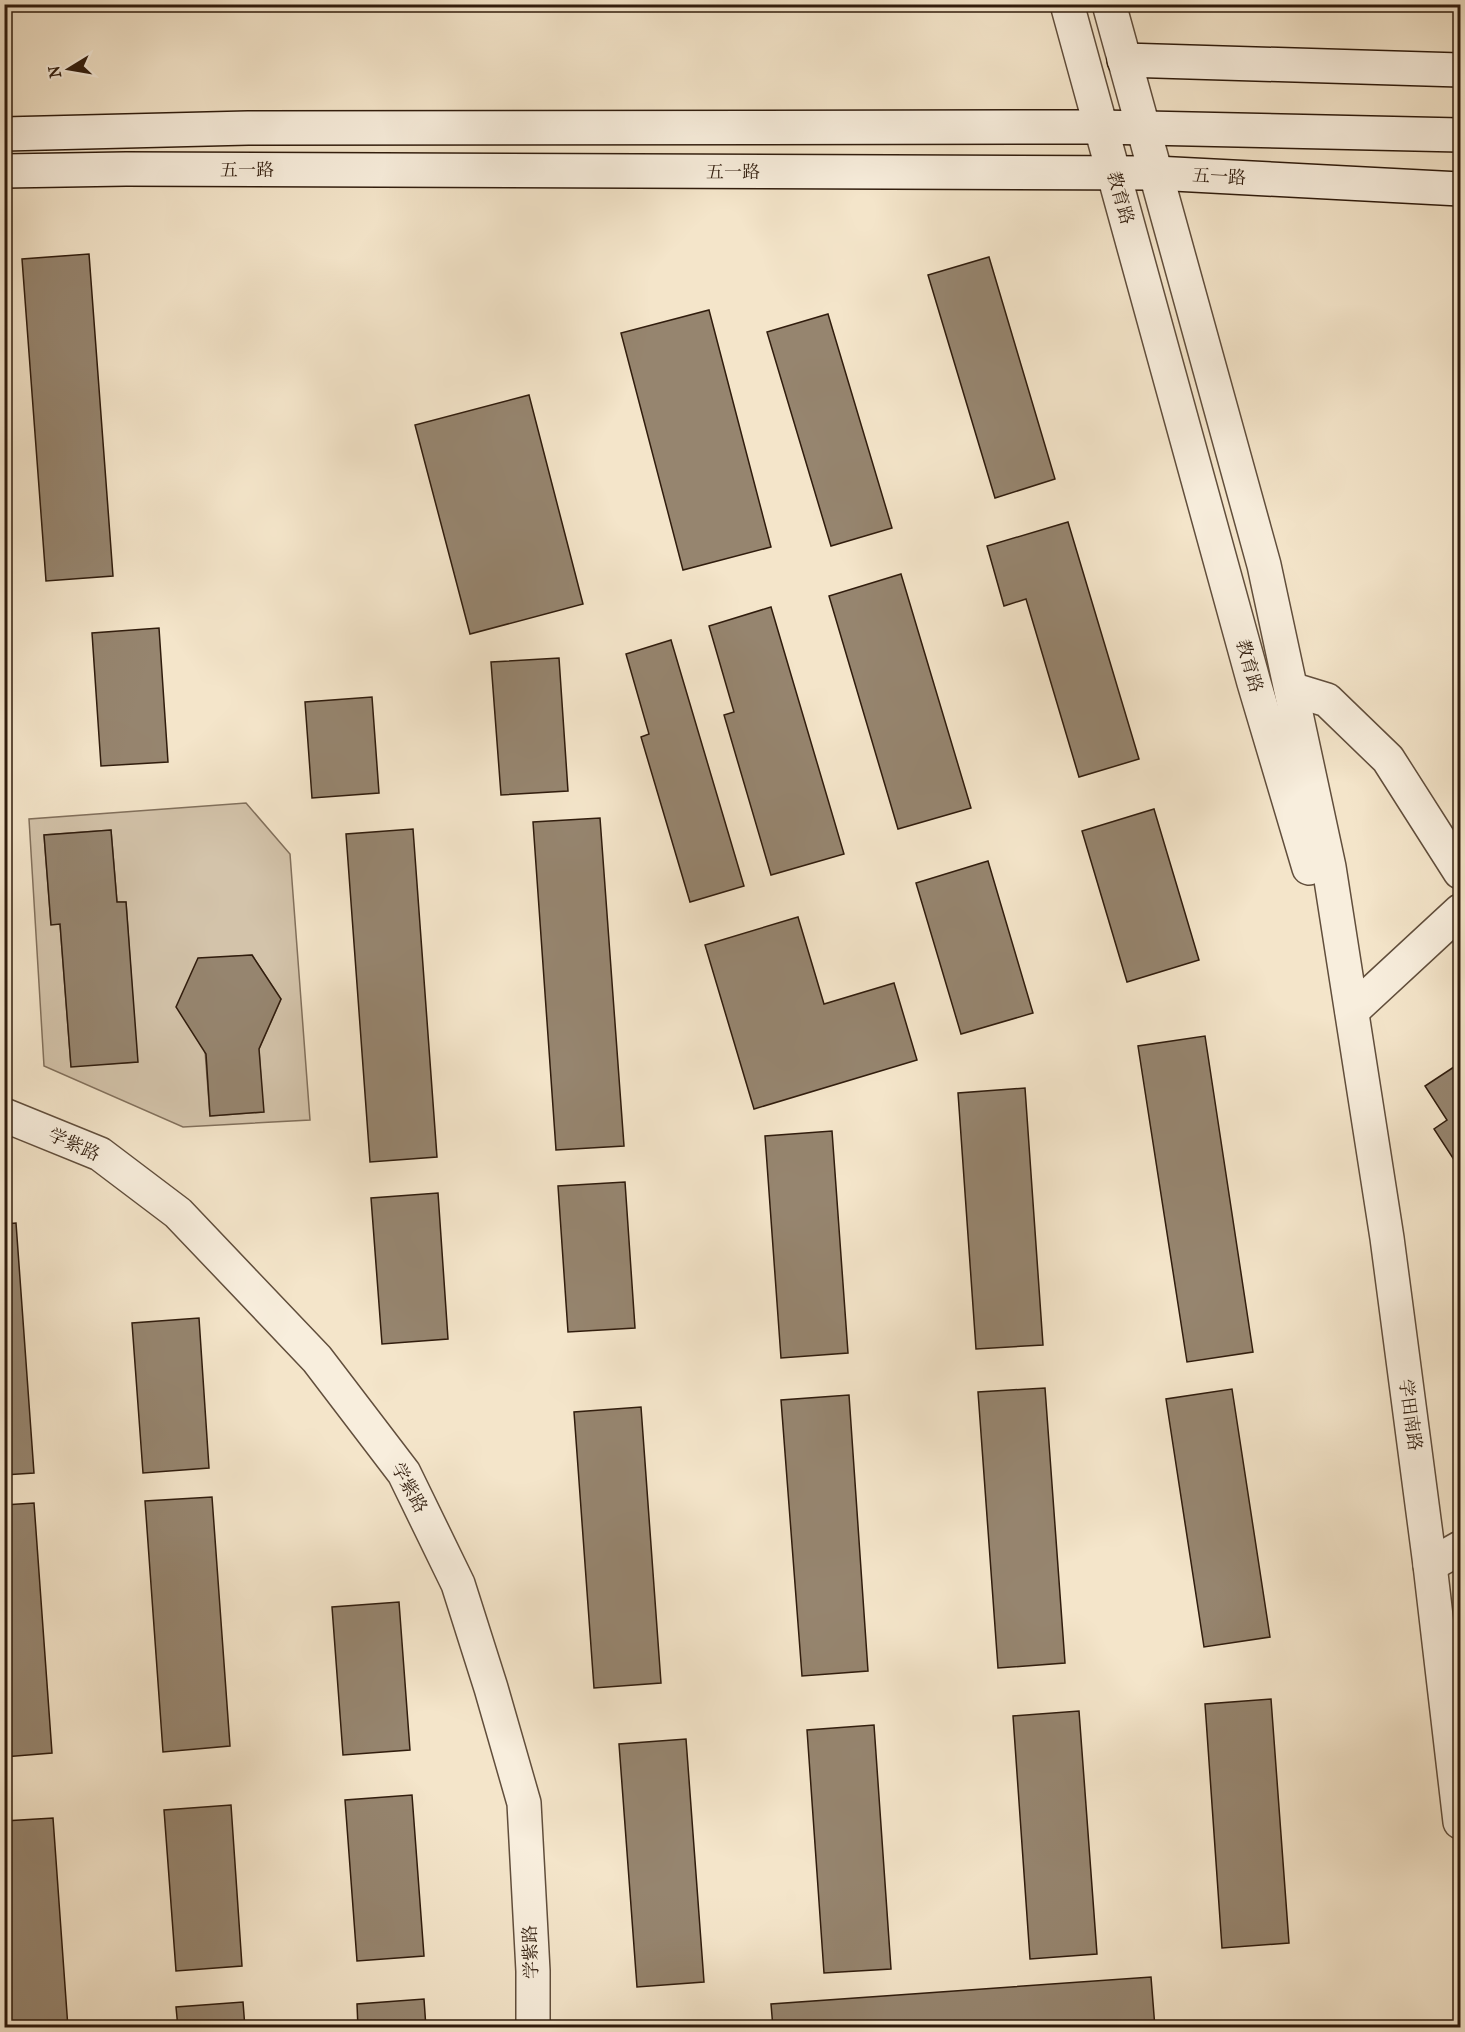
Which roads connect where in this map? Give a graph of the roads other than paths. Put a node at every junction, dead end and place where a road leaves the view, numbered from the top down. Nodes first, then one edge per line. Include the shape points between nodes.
1 (1066, 4) edge
2 (1109, 4) edge
3 (1124, 60) junction
4 (1461, 70) edge
5 (1100, 127) junction
6 (1142, 127) junction
7 (4, 134) edge
8 (1461, 135) edge
9 (4, 171) edge
10 (1113, 173) junction
11 (1155, 173) junction
12 (1461, 189) edge
13 (1291, 689) junction
14 (1461, 872) edge
15 (1461, 911) edge
16 (1352, 1011) junction
17 (4, 1115) edge
18 (1461, 1548) edge
19 (1430, 1565) junction
20 (1461, 1821) edge
21 (533, 2028) edge

1 - 5 street, 教育路
2 - 3 street, 教育路
3 - 4 street
3 - 6 street, 教育路
5 - 6 street
5 - 7 street via 259,128
5 - 10 street, 教育路
6 - 8 street
6 - 11 street, 教育路
9 - 10 street, 五一路
10 - 11 street, 五一路
10 - 16 street, 教育路 via 1254,683
11 - 12 street, 五一路
11 - 13 street, 教育路 via 1264,565
13 - 14 street, 教育路 via 1327,700 1388,759
13 - 16 street, 教育路 via 1329,867
15 - 16 street
16 - 19 street, 学田南路 via 1387,1238
17 - 21 street, 学紫路 via 100,1154 178,1213 317,1359 404,1473 458,1584 524,1803
18 - 19 street
19 - 20 street, 学田南路

